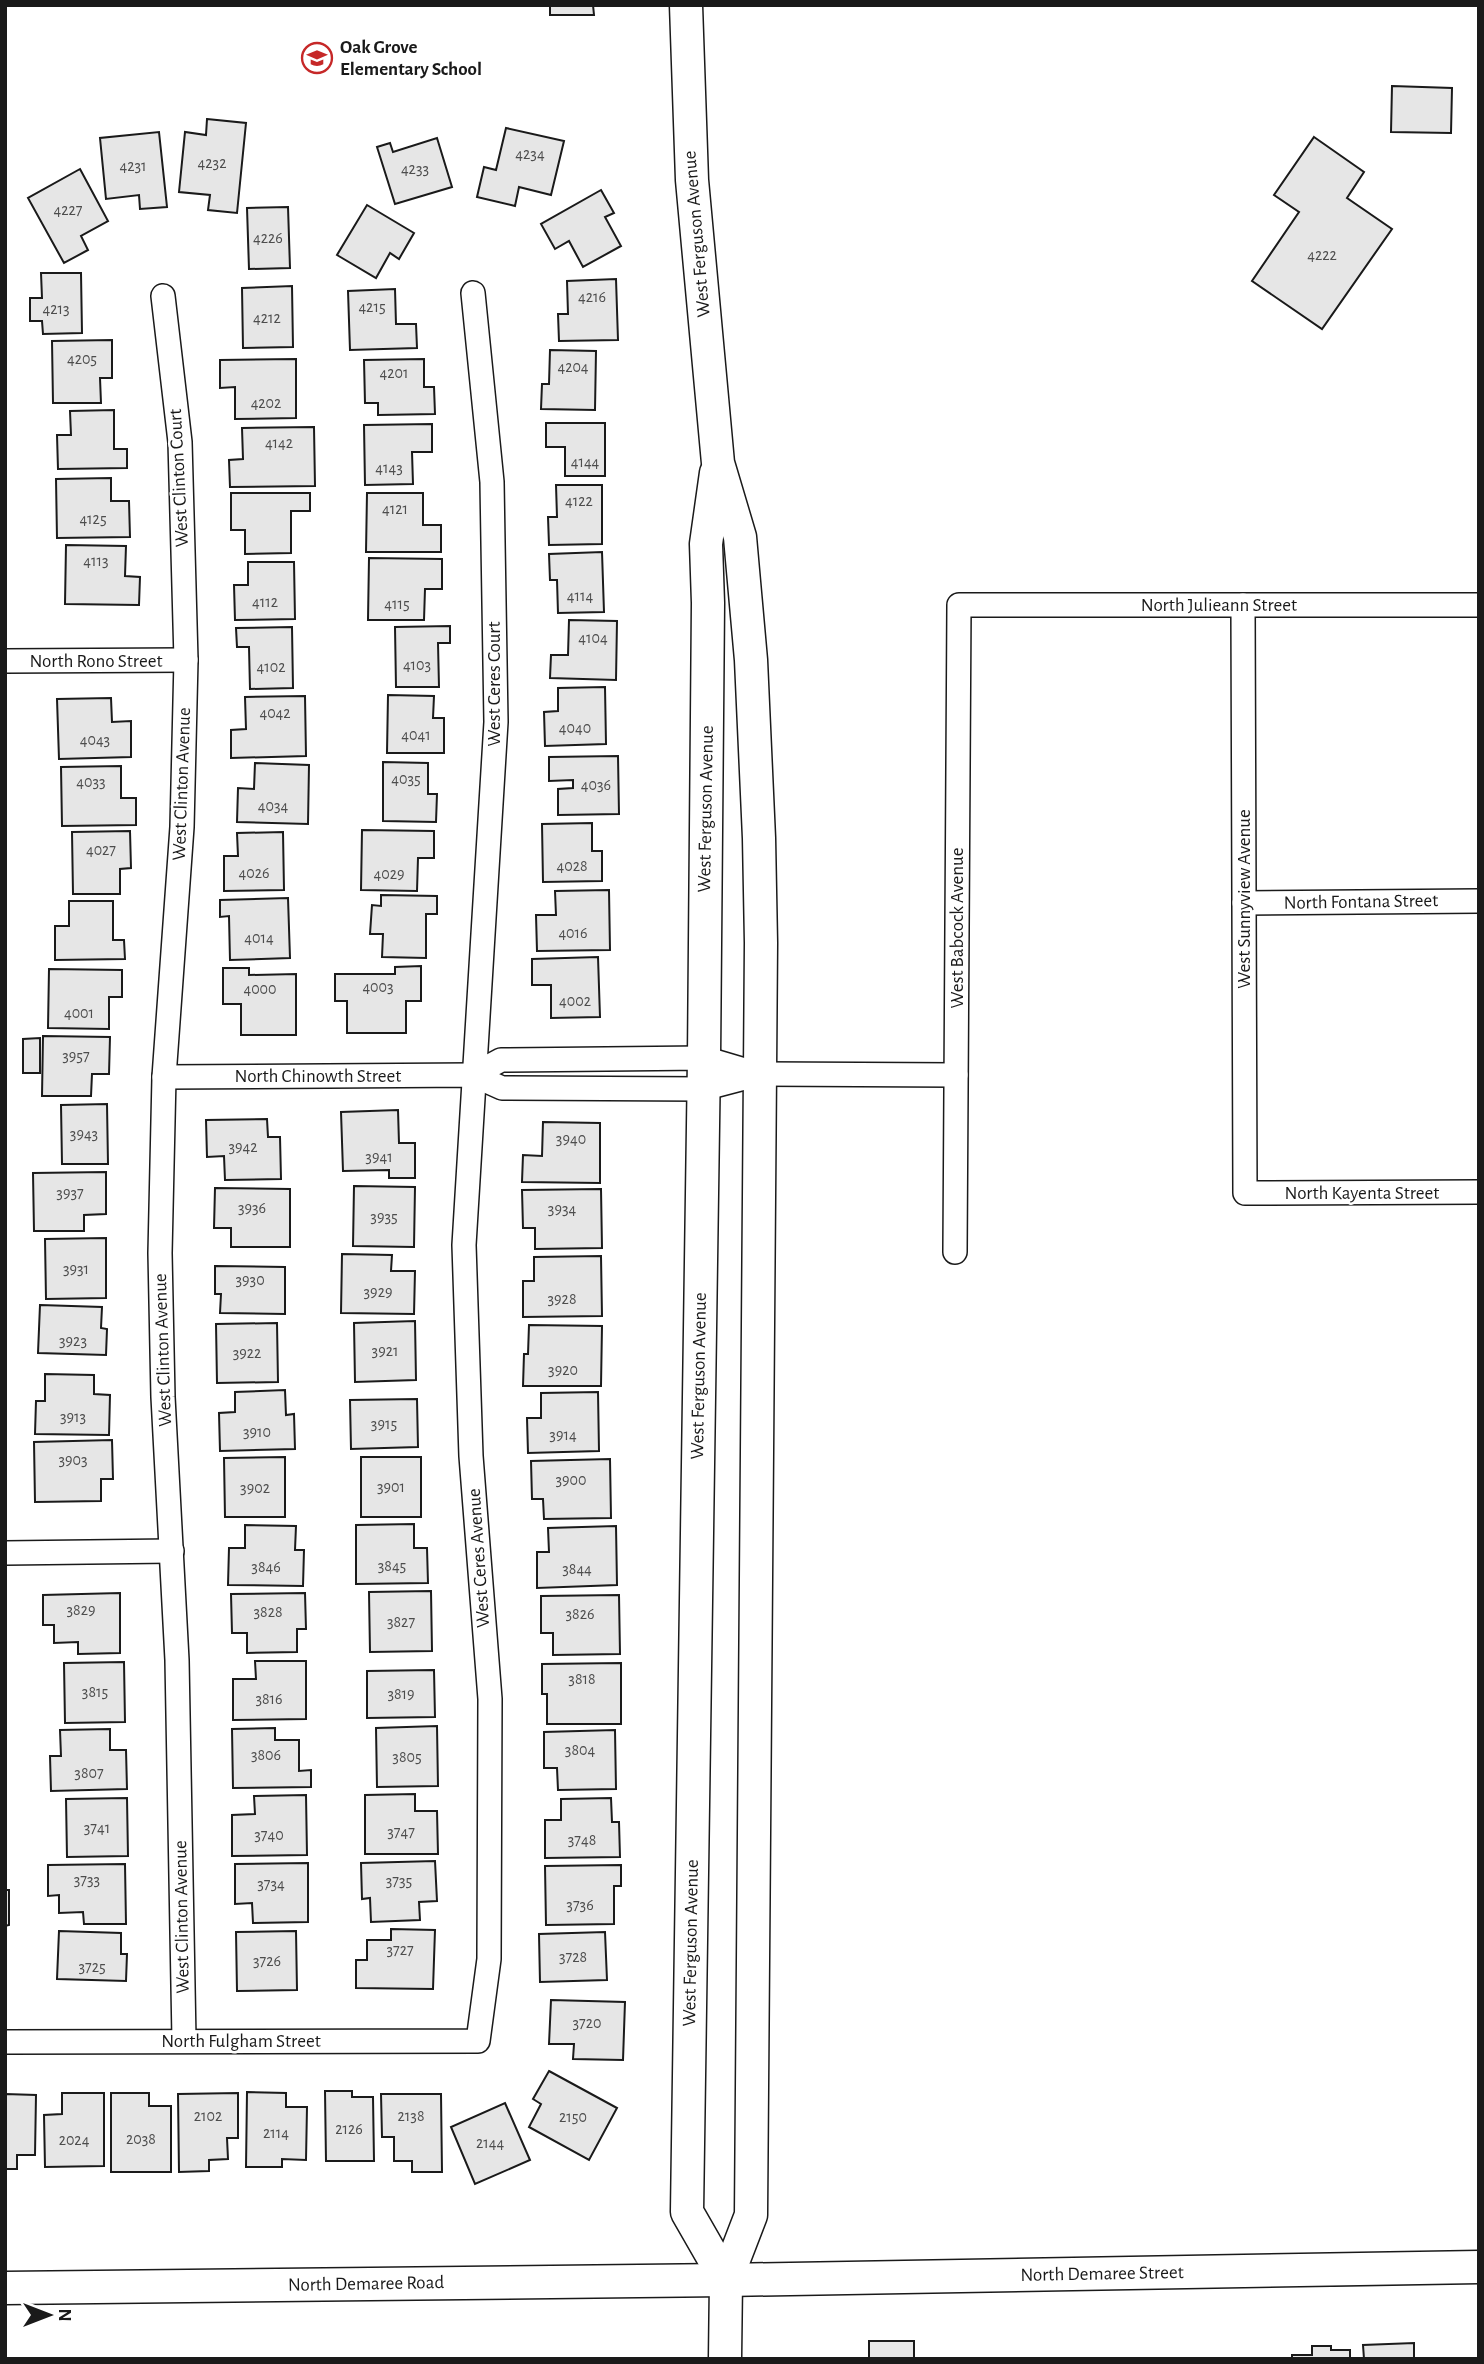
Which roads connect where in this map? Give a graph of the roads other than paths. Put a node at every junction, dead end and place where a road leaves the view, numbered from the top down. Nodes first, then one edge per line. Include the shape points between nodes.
1 (686, 5) edge
2 (473, 293) dead end
3 (163, 296) dead end
4 (718, 463) junction
5 (958, 604) joint
6 (1243, 604) junction
7 (1479, 604) edge
8 (186, 660) junction
9 (5, 661) edge
10 (1479, 901) edge
11 (1244, 903) junction
12 (704, 1074) junction
13 (760, 1074) junction
14 (473, 1075) junction
15 (956, 1075) junction
16 (164, 1077) junction
17 (1479, 1192) edge
18 (1245, 1193) joint
19 (955, 1252) dead end
20 (172, 1551) junction
21 (5, 1553) edge
22 (184, 2040) junction
23 (478, 2041) joint
24 (5, 2042) edge
25 (1479, 2267) edge
26 (726, 2280) junction
27 (5, 2287) edge
28 (725, 2359) edge

1 - 4 street, West Ferguson Avenue via 692,180
2 - 14 street, West Ceres Court via 492,482 496,722
3 - 8 street, West Clinton Court via 180,443
4 - 12 street, West Ferguson Avenue via 706,544
4 - 13 street, West Ferguson Avenue via 740,537 752,671 760,838
5 - 6 street, North Julieann Street
5 - 15 street, West Babcock Avenue
6 - 7 street, North Julieann Street
6 - 11 street, West Sunnyview Avenue
8 - 9 street, North Rono Street
8 - 16 street, West Clinton Avenue via 182,827
10 - 11 street, North Fontana Street
11 - 18 street, West Sunnyview Avenue
12 - 13 street, North Chinowth Street
12 - 14 street, North Chinowth Street via 502,1088
12 - 14 street, North Chinowth Street via 501,1059
12 - 26 street, West Ferguson Avenue via 687,2212
13 - 15 street, North Chinowth Street
13 - 26 street, West Ferguson Avenue via 751,2215
14 - 16 street, North Chinowth Street
14 - 23 street, West Ceres Avenue via 464,1245 471,1456 490,1699 489,1959
15 - 19 street, West Babcock Avenue
16 - 20 street, West Clinton Avenue via 160,1266
17 - 18 street, North Kayenta Street
20 - 21 street
20 - 22 street, West Clinton Avenue
22 - 23 street, North Fulgham Street
22 - 24 street, North Fulgham Street
25 - 26 street, North Demaree Street
26 - 27 street, North Demaree Road
26 - 28 street, West Ferguson Avenue

